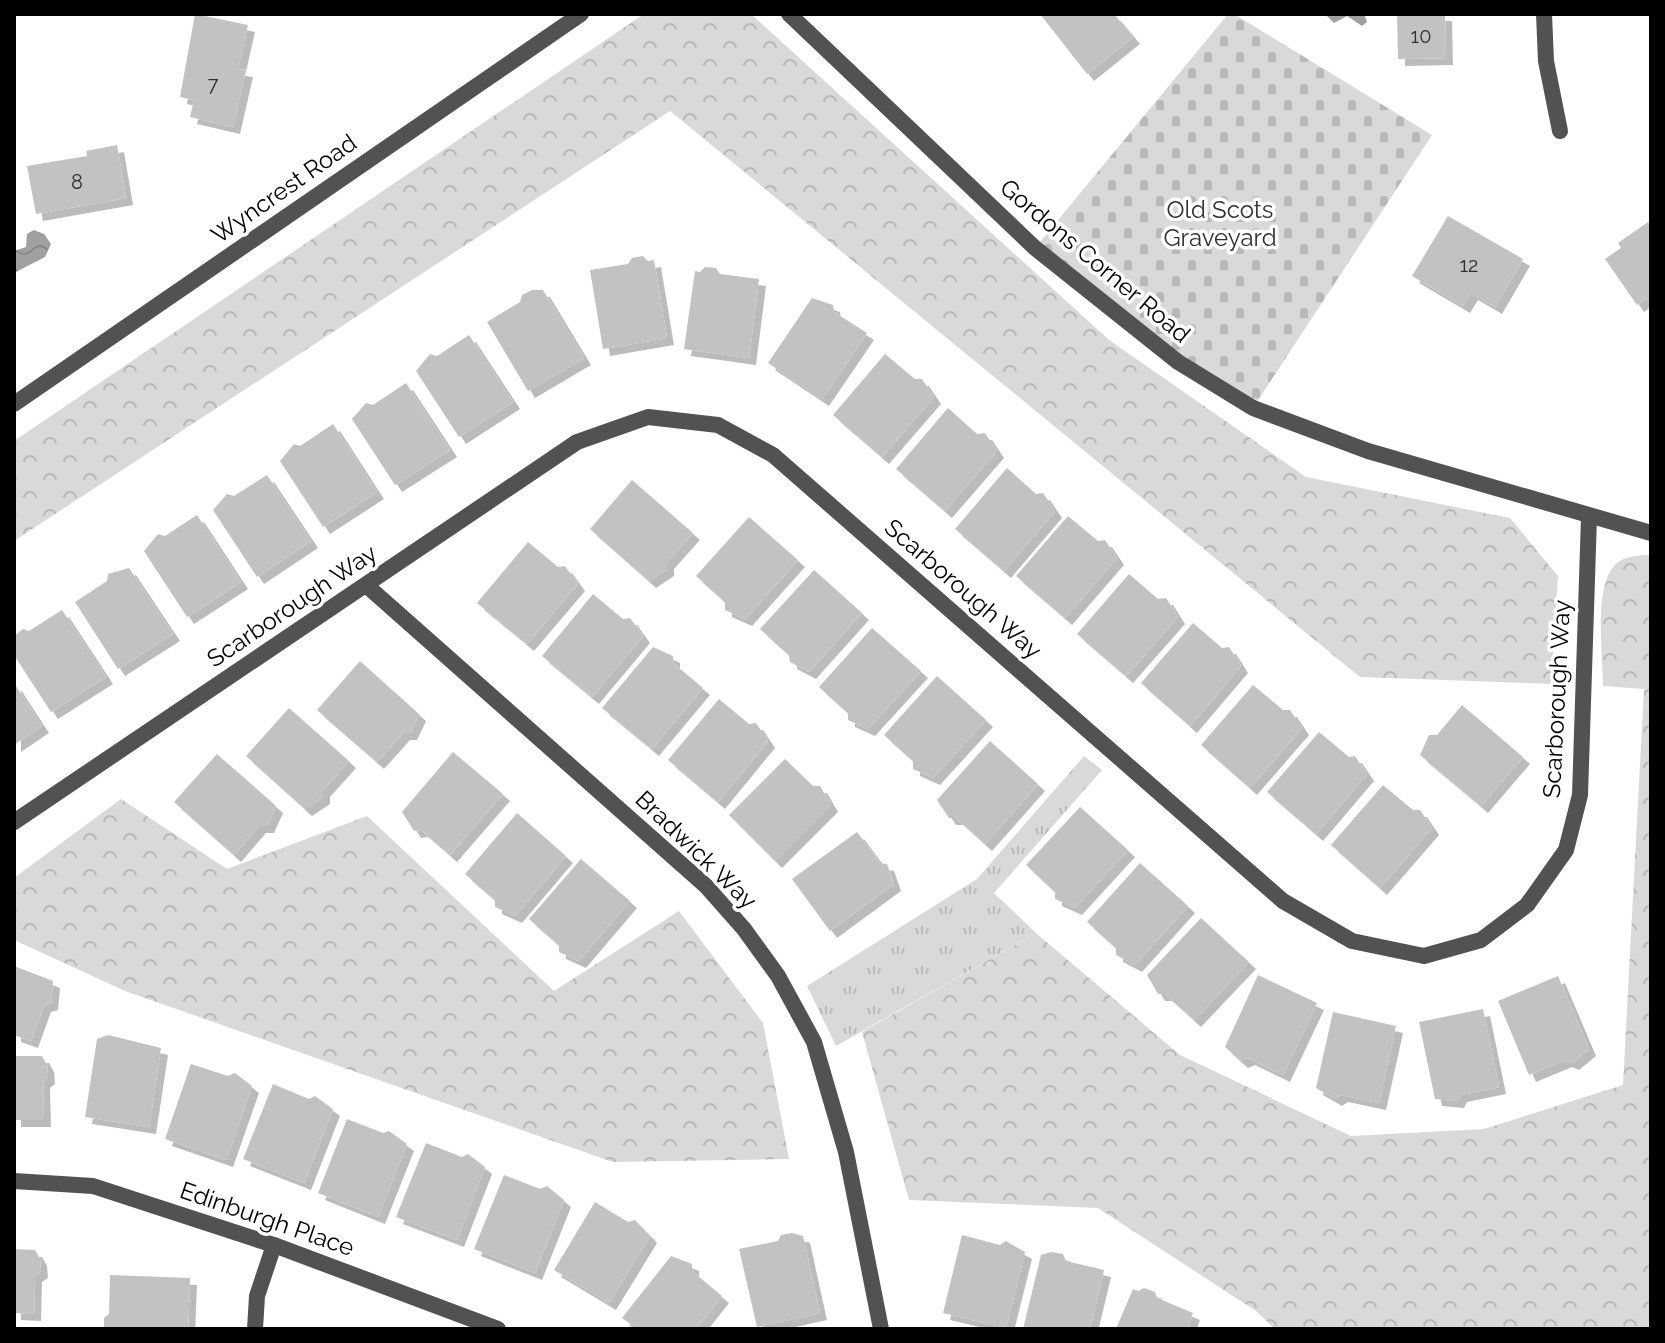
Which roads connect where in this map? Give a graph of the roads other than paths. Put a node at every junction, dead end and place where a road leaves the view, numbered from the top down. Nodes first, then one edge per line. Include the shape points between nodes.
1 (581, 14) edge
2 (789, 14) edge
3 (1544, 14) edge
4 (1560, 131) dead end
5 (14, 404) edge
6 (1589, 517) junction
7 (1651, 533) edge
8 (366, 585) junction
9 (14, 822) edge
10 (14, 1181) edge
11 (274, 1245) junction
12 (255, 1329) edge
13 (498, 1329) edge
14 (881, 1329) edge

1 - 5 street, Wyncrest Road
2 - 6 street, Gordons Corner Road via 1035,248 1178,362 1253,408 1368,451
3 - 4 street via 1546,61
6 - 7 street, Gordons Corner Road
6 - 8 street, Scarborough Way via 1580,795 1566,850 1527,905 1481,940 1424,956 1352,941 1283,901 773,455 718,425 648,417 577,442
8 - 9 street, Scarborough Way
8 - 14 street, Bradwick Way via 706,886 778,976 814,1042 846,1152
10 - 11 street, Edinburgh Place via 93,1186
11 - 12 street via 257,1296
11 - 13 street, Edinburgh Place

